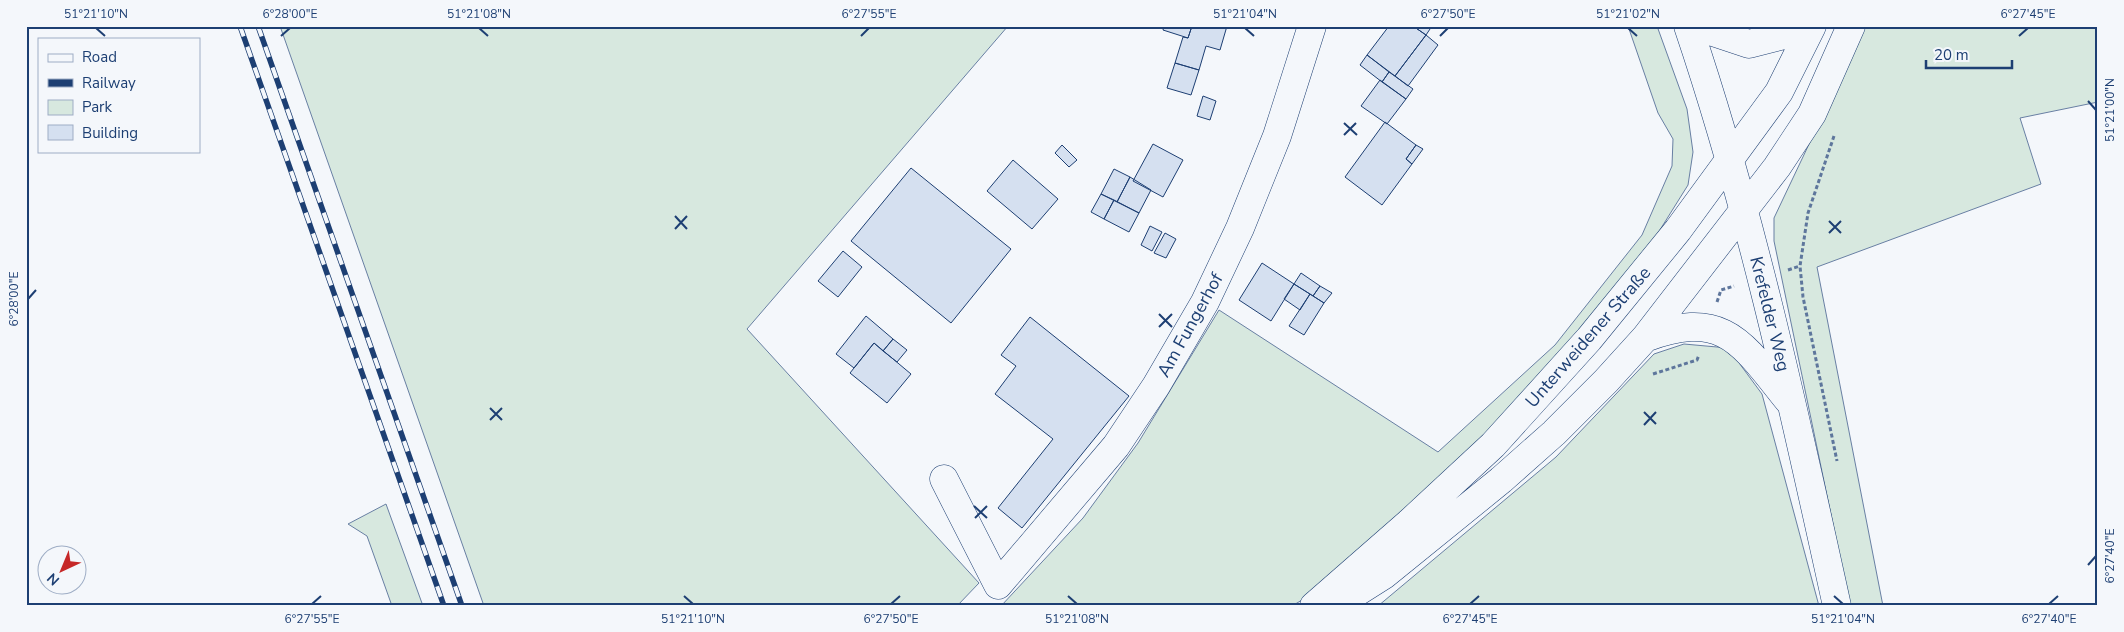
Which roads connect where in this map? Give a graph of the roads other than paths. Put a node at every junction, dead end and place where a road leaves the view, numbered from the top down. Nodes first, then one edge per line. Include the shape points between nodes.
1 (1312, 26) edge
2 (1688, 26) edge
3 (1695, 26) edge
4 (1799, 26) edge
5 (1812, 26) edge
6 (1851, 26) edge
7 (1729, 162) junction
8 (1743, 209) junction
9 (1645, 338) junction
10 (1792, 405) junction
11 (944, 478) dead end
12 (1314, 606) edge
13 (1335, 606) edge
14 (1837, 606) edge

1 - 11 street, Am Fungerhof via 1277,136 1240,228 1205,302 1116,446 998,585
2 - 7 street, Krefelder Weg
3 - 4 street via 1749,44 1784,36
5 - 7 street, Unterweidener Straße via 1779,92
6 - 8 street via 1812,114 1777,167
7 - 8 street, Krefelder Weg
7 - 12 street, Unterweidener Straße via 1589,340 1494,445
8 - 9 street
8 - 10 street, Krefelder Weg
9 - 10 street via 1668,329 1689,326 1709,327 1728,334 1745,347
9 - 13 street via 1560,426 1501,480 1384,575
10 - 14 street, Krefelder Weg

